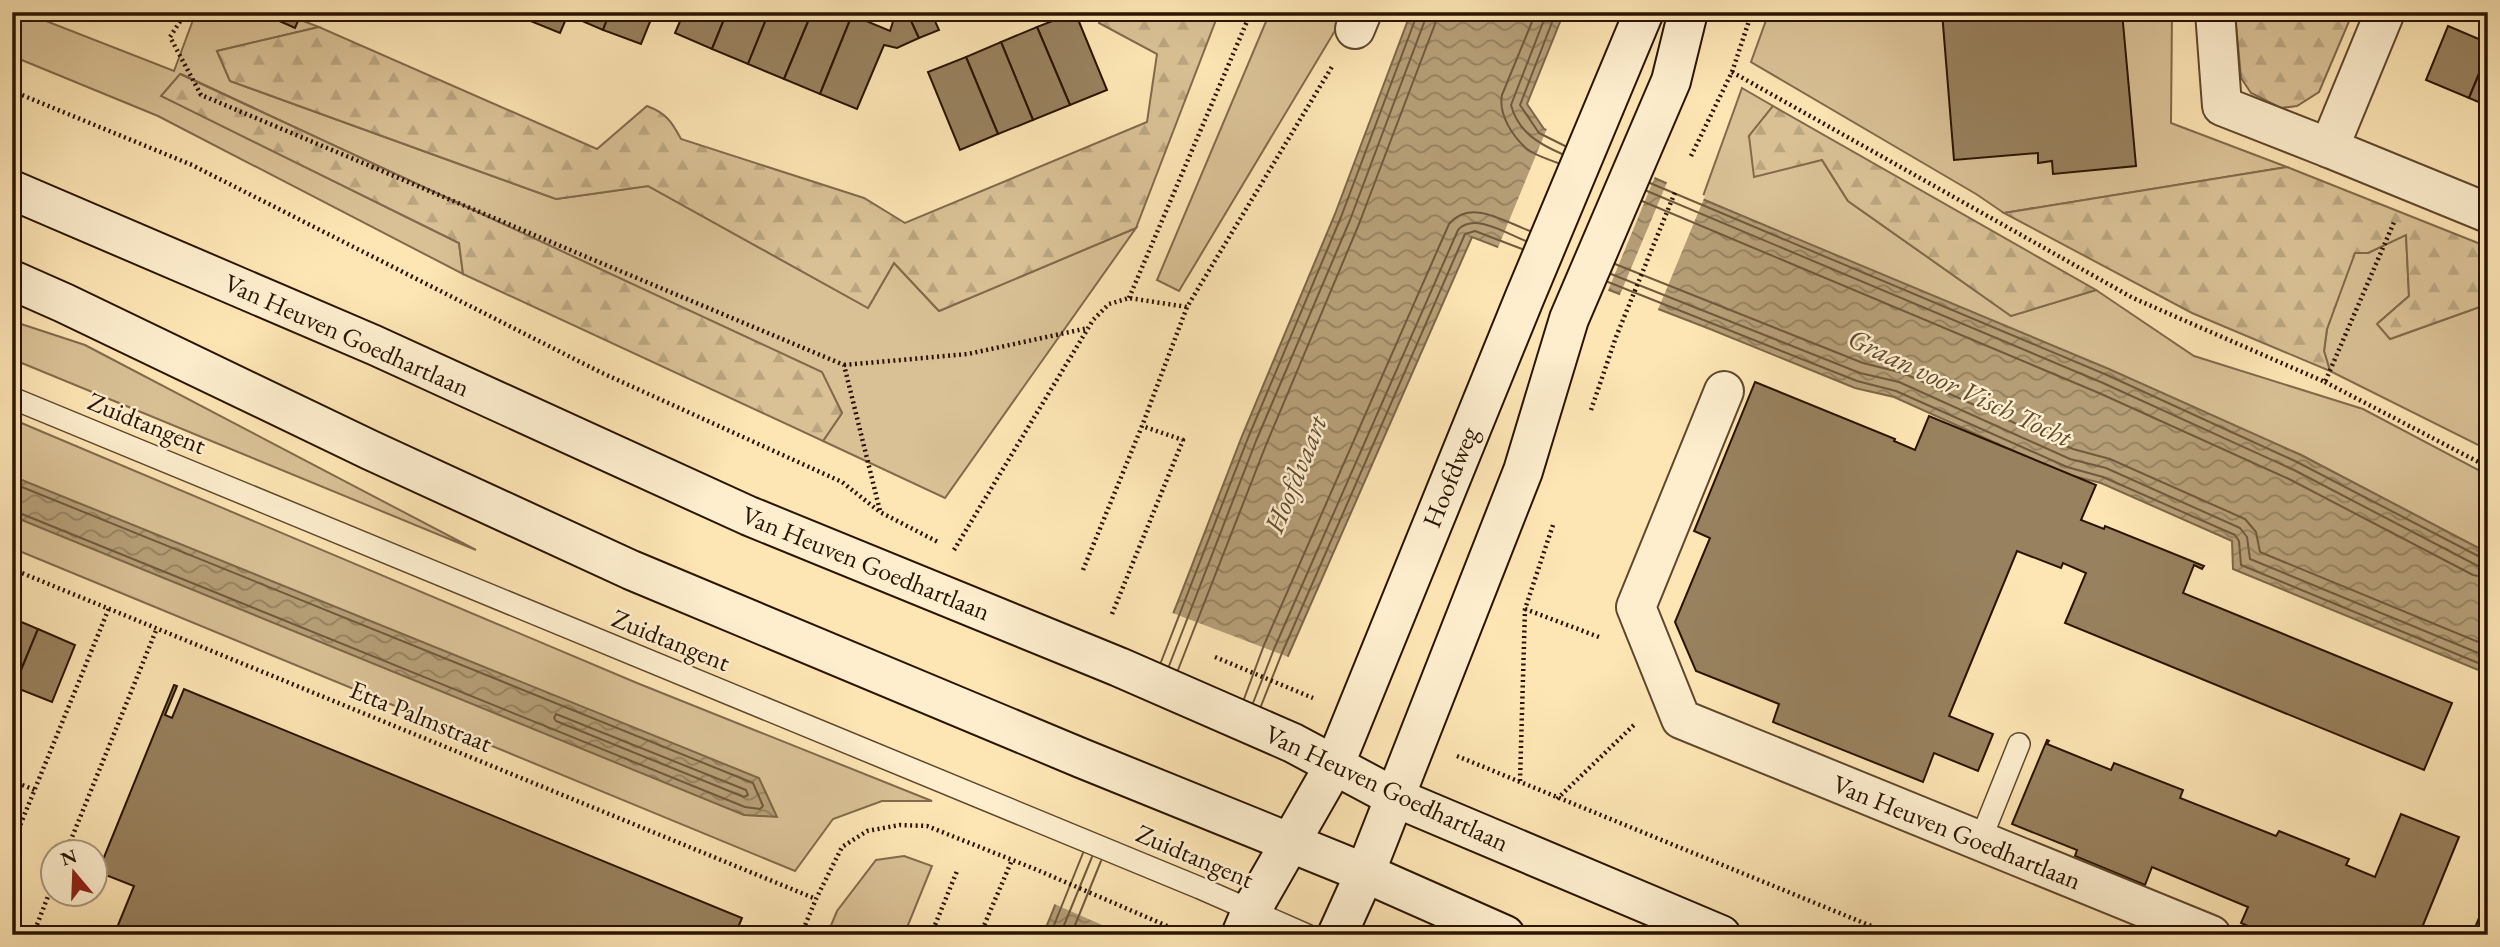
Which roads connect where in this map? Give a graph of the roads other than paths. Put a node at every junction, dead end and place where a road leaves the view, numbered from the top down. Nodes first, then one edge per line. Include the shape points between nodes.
1 (1644, 12) edge
2 (1688, 12) edge
3 (2215, 12) edge
4 (2385, 12) edge
5 (2329, 148) junction
6 (12, 190) edge
7 (2488, 212) edge
8 (12, 280) edge
9 (1724, 391) dead end
10 (12, 398) edge
11 (2019, 744) dead end
12 (1334, 766) junction
13 (1394, 797) junction
14 (1274, 837) junction
15 (1980, 841) junction
16 (1365, 873) junction
17 (1241, 915) edge
18 (1307, 935) edge
19 (1337, 935) edge
20 (1505, 935) edge
21 (1721, 935) edge
22 (2211, 935) edge

1 - 12 main road, Hoofdweg
2 - 13 main road via 1671,81 1569,319 1523,471
3 - 5 main road via 2222,106
4 - 5 main road
5 - 7 main road
6 - 12 main road, Van Heuven Goedhartlaan via 374,345 749,516 1119,667 1293,743
8 - 14 main road via 631,570
9 - 15 main road, Van Heuven Goedhartlaan via 1636,607 1681,719
10 - 17 lane, Zuidtangent via 1052,827
11 - 15 lane
12 - 13 main road, Van Heuven Goedhartlaan
12 - 14 main road, Hoofdweg
13 - 16 main road
13 - 21 main road, Van Heuven Goedhartlaan
14 - 16 main road
14 - 17 main road, Hoofdweg
15 - 22 main road, Van Heuven Goedhartlaan
16 - 19 main road
16 - 20 main road
17 - 18 lane, Zuidtangent

